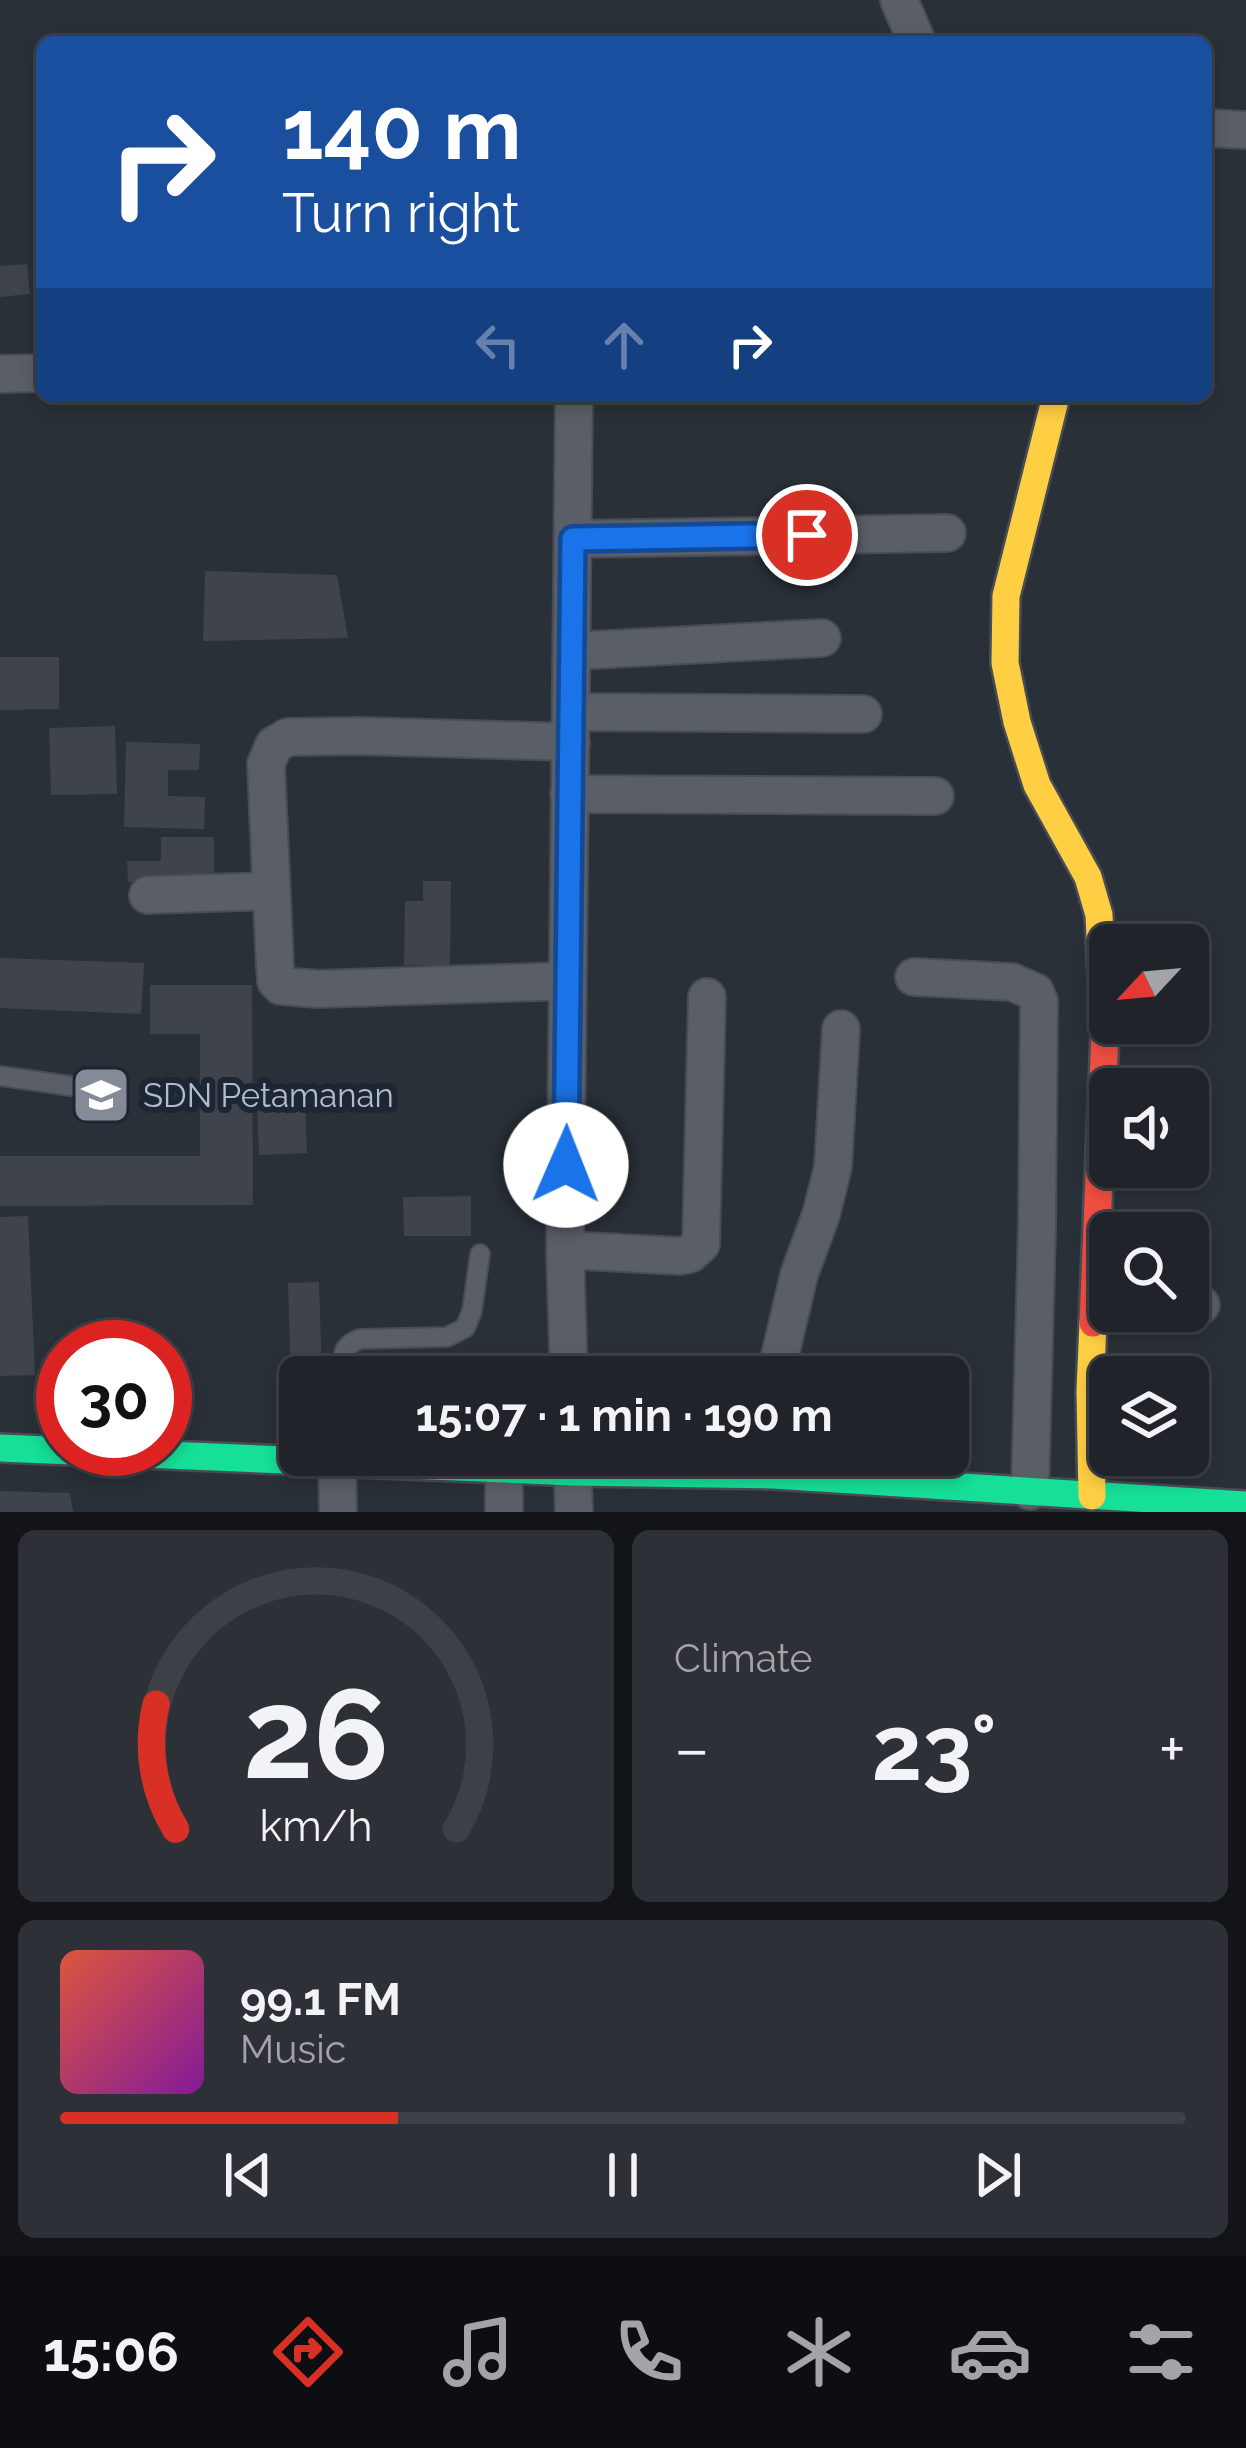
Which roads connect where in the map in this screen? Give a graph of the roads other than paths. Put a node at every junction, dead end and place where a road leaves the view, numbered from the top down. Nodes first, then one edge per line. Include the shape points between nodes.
1 (899, 0) edge
2 (914, 36) edge
3 (1212, 128) edge
4 (1246, 130) edge
5 (36, 373) edge
6 (0, 374) edge
7 (574, 402) edge
8 (1054, 402) edge
9 (947, 532) dead end
10 (573, 539) junction
11 (822, 638) dead end
12 (572, 651) junction
13 (863, 714) dead end
14 (571, 727) junction
15 (569, 794) junction
16 (935, 796) dead end
17 (271, 891) junction
18 (148, 896) dead end
19 (914, 977) dead end
20 (567, 981) junction
21 (706, 997) dead end
22 (841, 1029) dead end
23 (0, 1076) edge
24 (71, 1086) dead end
25 (1102, 1212) edge
26 (565, 1250) junction
27 (480, 1254) dead end
28 (1098, 1332) edge
29 (343, 1356) edge
30 (568, 1356) edge
31 (781, 1356) edge
32 (0, 1448) edge
33 (279, 1458) edge
34 (344, 1476) edge
35 (503, 1476) edge
36 (573, 1476) edge
37 (832, 1476) edge
38 (1030, 1491) junction
39 (1092, 1496) junction
40 (955, 1499) edge
41 (1246, 1505) edge
42 (1160, 1506) edge
43 (338, 1512) edge
44 (504, 1512) edge
45 (574, 1512) edge

1 - 2 street
3 - 4 street
5 - 6 street
7 - 10 street
8 - 25 main road via 1006,596 1005,663 1037,785 1088,877 1099,915
9 - 10 street
10 - 12 street
11 - 12 street
12 - 14 street
13 - 14 street
14 - 15 street
14 - 17 street via 288,736 266,764
15 - 16 street
15 - 20 street
17 - 18 street
17 - 20 street via 281,986
19 - 38 street via 1012,982 1039,1001
20 - 26 street
21 - 26 street via 700,1244 680,1256
22 - 31 street via 833,1167
23 - 24 lane
26 - 30 street
27 - 29 lane via 465,1328 447,1337 360,1339
28 - 39 main road
32 - 33 main road
34 - 43 street
35 - 44 street
36 - 45 street
37 - 40 main road
38 - 39 main road
38 - 40 main road
39 - 42 main road
41 - 42 main road

